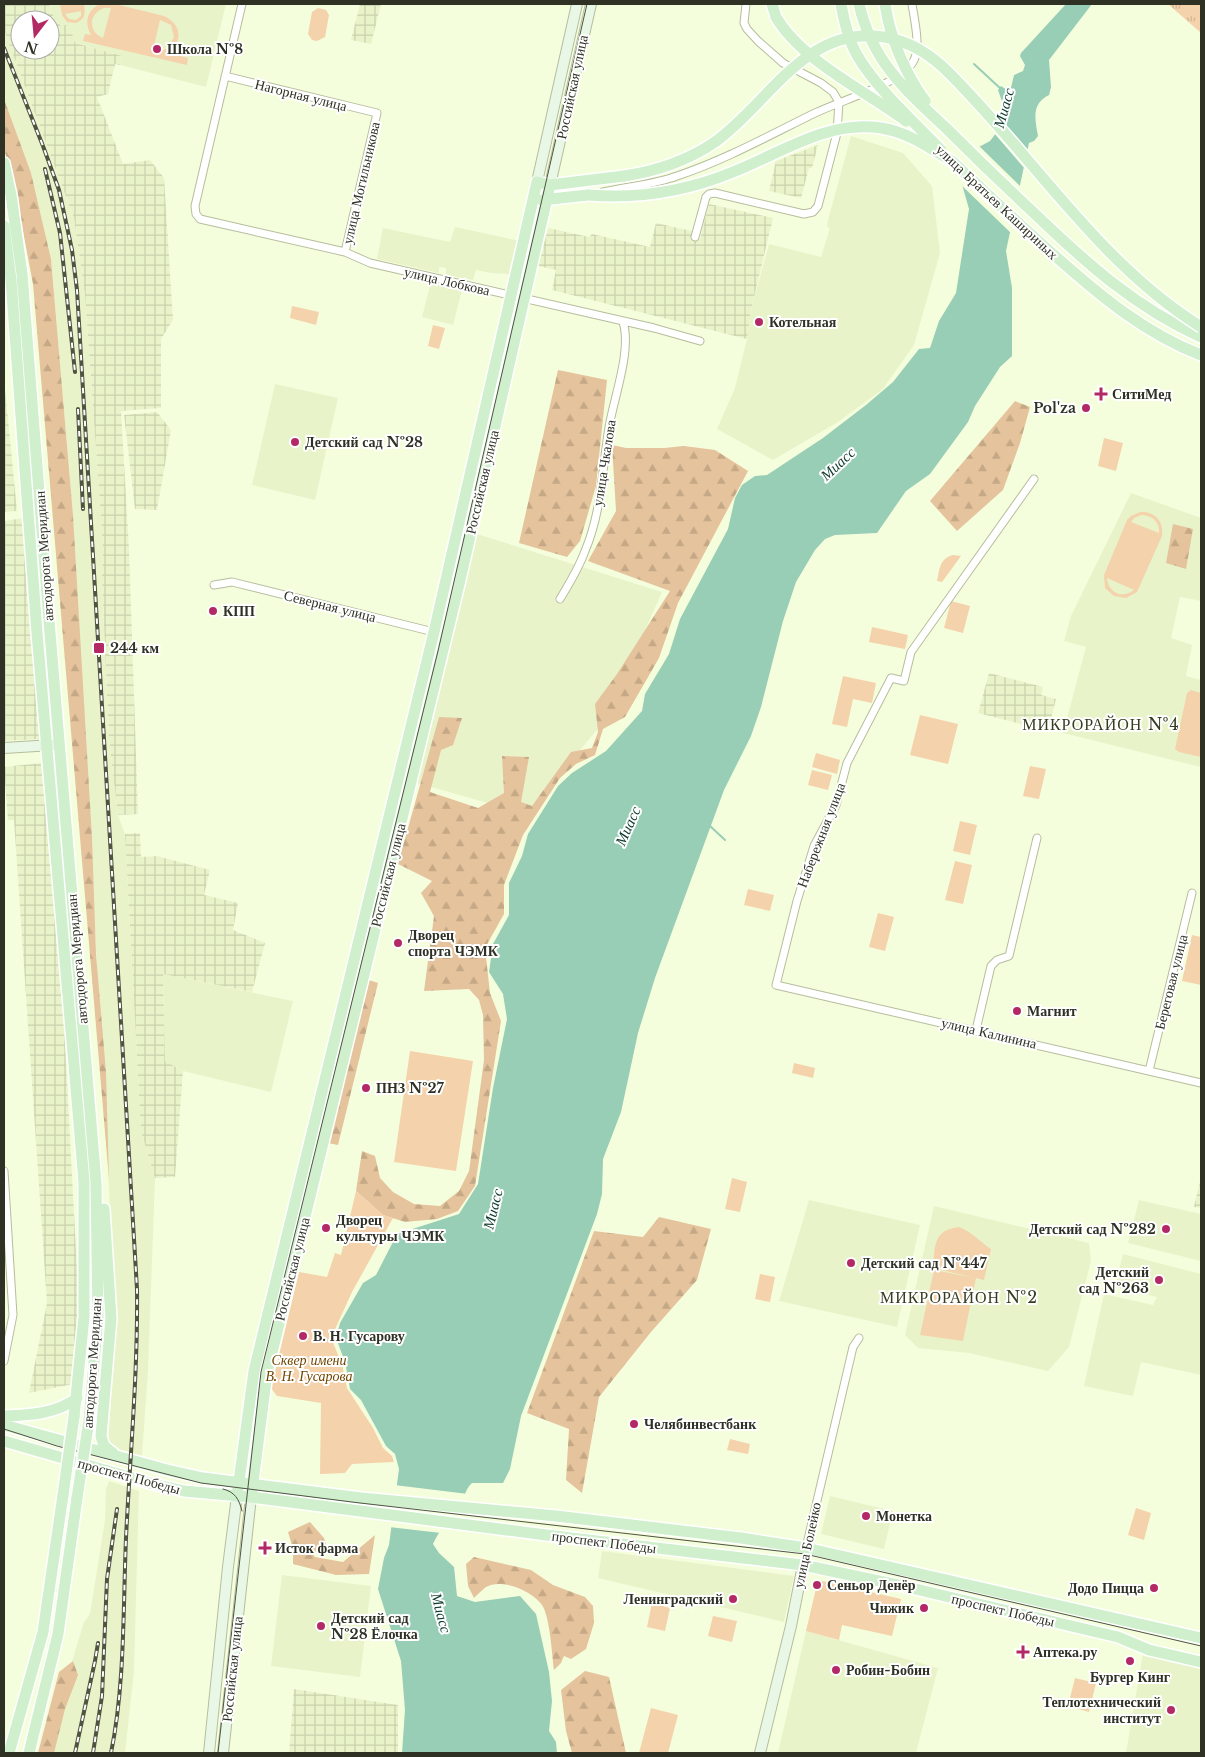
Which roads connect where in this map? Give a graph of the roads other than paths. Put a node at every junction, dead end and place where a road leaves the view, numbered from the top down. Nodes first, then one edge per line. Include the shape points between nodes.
1 (242, 4) edge
2 (577, 4) edge
3 (591, 4) edge
4 (746, 4) edge
5 (772, 4) edge
6 (841, 4) edge
7 (859, 4) edge
8 (884, 4) edge
9 (912, 4) edge
10 (572, 23) junction
11 (585, 26) junction
12 (225, 76) junction
13 (839, 102) junction
14 (377, 114) joint
15 (946, 128) junction
16 (928, 138) junction
17 (4, 162) edge
18 (953, 162) junction
19 (537, 182) junction
20 (550, 185) junction
21 (588, 196) junction
22 (532, 200) junction
23 (546, 200) junction
24 (4, 226) edge
25 (695, 237) dead end
26 (345, 252) junction
27 (511, 296) junction
28 (525, 298) junction
29 (623, 322) junction
30 (1201, 327) edge
31 (1201, 337) edge
32 (700, 341) dead end
33 (1200, 354) edge
34 (1034, 479) dead end
35 (449, 568) junction
36 (461, 571) junction
37 (214, 584) dead end
38 (560, 599) dead end
39 (434, 632) junction
40 (446, 636) junction
41 (59, 744) junction
42 (47, 745) junction
43 (4, 748) edge
44 (1037, 838) dead end
45 (1192, 893) dead end
46 (349, 980) junction
47 (362, 983) junction
48 (776, 984) joint
49 (976, 1030) junction
50 (1149, 1071) junction
51 (1201, 1083) edge
52 (4, 1171) edge
53 (96, 1183) junction
54 (859, 1338) dead end
55 (4, 1361) edge
56 (254, 1371) junction
57 (267, 1373) junction
58 (76, 1398) junction
59 (4, 1416) edge
60 (4, 1425) edge
61 (4, 1441) edge
62 (116, 1456) junction
63 (240, 1481) junction
64 (253, 1483) junction
65 (238, 1496) junction
66 (251, 1498) junction
67 (806, 1548) junction
68 (803, 1566) junction
69 (228, 1567) junction
70 (243, 1568) junction
71 (1201, 1638) edge
72 (1201, 1662) edge
73 (9, 1753) edge
74 (29, 1753) edge
75 (209, 1753) edge
76 (223, 1753) edge
77 (760, 1753) edge

1 - 12 street
2 - 10 main road, Российская улица
3 - 11 main road, Российская улица
4 - 13 street via 744,23 747,29 776,58 827,87
5 - 16 main road, bridge via 787,34 808,54
6 - 16 main road, улица Братьев Кашириных, bridge via 849,38 857,55
7 - 15 main road, улица Братьев Кашириных, bridge via 870,38 884,64
8 - 15 main road, bridge via 906,68
9 - 13 street via 916,33 914,60 889,82
10 - 11 main road
10 - 19 main road, Российская улица
11 - 20 main road, Российская улица
12 - 14 street, Нагорная улица
12 - 26 street, улица Лобкова via 195,206 196,214 206,221
13 - 21 street, bridge via 679,176
13 - 25 street via 836,141 818,206 813,212 804,214 709,194
14 - 26 street, улица Могильникова
15 - 31 main road, улица Братьев Кашириных via 1109,282 1148,310
16 - 18 main road, улица Братьев Кашириных, bridge
17 - 41 main road, автодорога Меридиан via 22,274
18 - 21 main road, bridge via 894,131 845,128 813,136 733,172 687,187 646,195
18 - 33 main road, улица Братьев Кашириных via 1099,295 1145,327
19 - 20 main road
19 - 22 main road, Российская улица
20 - 23 main road, Российская улица
20 - 30 main road, bridge via 624,176 673,165 715,142 798,64 825,46 856,37 897,40 919,49 946,69 1122,266 1160,299
21 - 23 main road
22 - 23 main road
22 - 27 main road, Российская улица
23 - 28 main road, Российская улица
24 - 42 main road, автодорога Меридиан via 11,280
26 - 27 street, улица Лобкова via 370,263
27 - 28 street, улица Лобкова
27 - 35 main road, Российская улица
28 - 29 street, улица Лобкова
28 - 36 main road, Российская улица
29 - 32 street, улица Лобкова
29 - 38 street, улица Чкалова via 625,354 608,428 600,501 586,551
34 - 48 street, Набережная улица via 911,652 904,681 891,678 847,763 836,805 814,846 806,869
35 - 36 main road
35 - 39 main road, Российская улица
36 - 40 main road, Российская улица
37 - 39 street, Северная улица via 232,582
39 - 40 street, Северная улица
39 - 46 main road, Российская улица
40 - 47 main road, Российская улица
41 - 42 main road
41 - 53 main road, автодорога Меридиан
42 - 43 main road
42 - 58 main road, автодорога Меридиан via 84,1182 84,1317
44 - 49 street via 1009,956 991,966
45 - 50 street, Береговая улица
46 - 47 main road
46 - 56 main road, Российская улица
47 - 57 main road, Российская улица
48 - 49 street, улица Калинина
49 - 50 street, улица Калинина
50 - 51 street, улица Калинина
52 - 55 street via 13,1315
53 - 62 main road via 104,1208 111,1318 101,1436 104,1446
53 - 74 main road, автодорога Меридиан, bridge via 98,1317 88,1420 58,1634
54 - 67 street, улица Болейко via 853,1347
56 - 57 main road
56 - 63 main road, Российская улица
57 - 64 main road, Российская улица
58 - 59 main road via 63,1407
58 - 73 main road, автодорога Меридиан, bridge via 43,1632
60 - 62 main road, проспект Победы
61 - 65 main road, проспект Победы via 164,1487
62 - 63 main road, проспект Победы via 184,1474
63 - 64 main road, проспект Победы
63 - 65 main road, Российская улица
64 - 66 main road, Российская улица
64 - 67 main road, проспект Победы via 361,1498 731,1536
65 - 66 main road, проспект Победы
65 - 69 main road, Российская улица
66 - 68 main road, проспект Победы
66 - 70 main road, Российская улица
67 - 68 main road, улица Болейко
67 - 71 main road, проспект Победы
68 - 72 main road, проспект Победы via 1118,1637 1149,1650
68 - 77 main road, улица Болейко
69 - 70 main road
69 - 75 main road, Российская улица
70 - 76 main road, Российская улица

